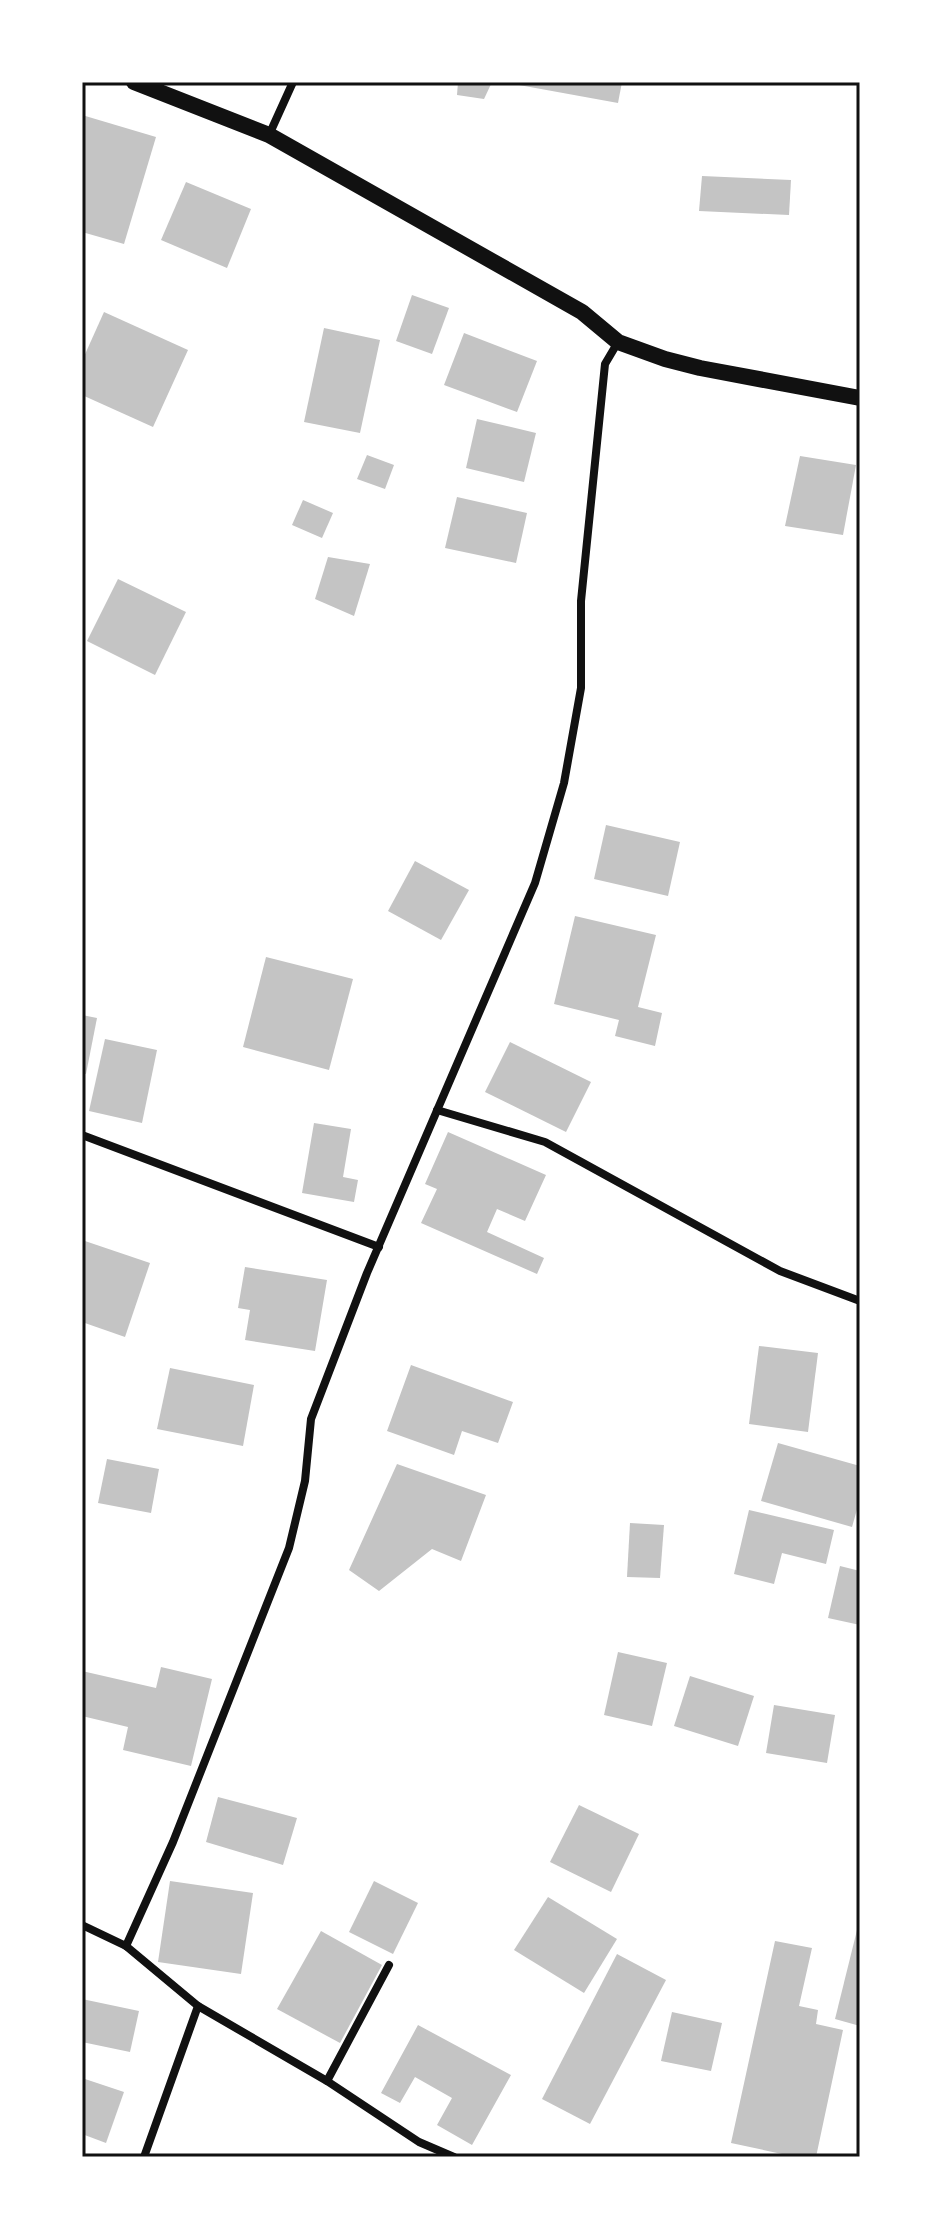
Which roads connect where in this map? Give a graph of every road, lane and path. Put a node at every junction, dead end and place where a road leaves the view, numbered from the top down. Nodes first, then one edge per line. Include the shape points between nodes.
1 (134, 82) edge
2 (293, 82) edge
3 (269, 135) junction
4 (618, 342) junction
5 (860, 398) edge
6 (437, 1110) junction
7 (82, 1135) edge
8 (379, 1247) junction
9 (860, 1301) edge
10 (82, 1925) edge
11 (126, 1946) junction
12 (389, 1965) dead end
13 (198, 2006) junction
14 (327, 2081) junction
15 (144, 2157) edge
16 (454, 2157) edge

1 - 3 main road
2 - 3 street
3 - 4 main road via 582,312
4 - 5 main road via 700,368
4 - 6 street via 605,364 581,601 581,688 564,783 535,883
6 - 8 street
6 - 9 street via 545,1142 780,1271
7 - 8 street
8 - 11 street via 311,1419 305,1481 289,1548 173,1842
10 - 11 street
11 - 13 street
12 - 14 street
13 - 14 street
13 - 15 street
14 - 16 street via 419,2142

